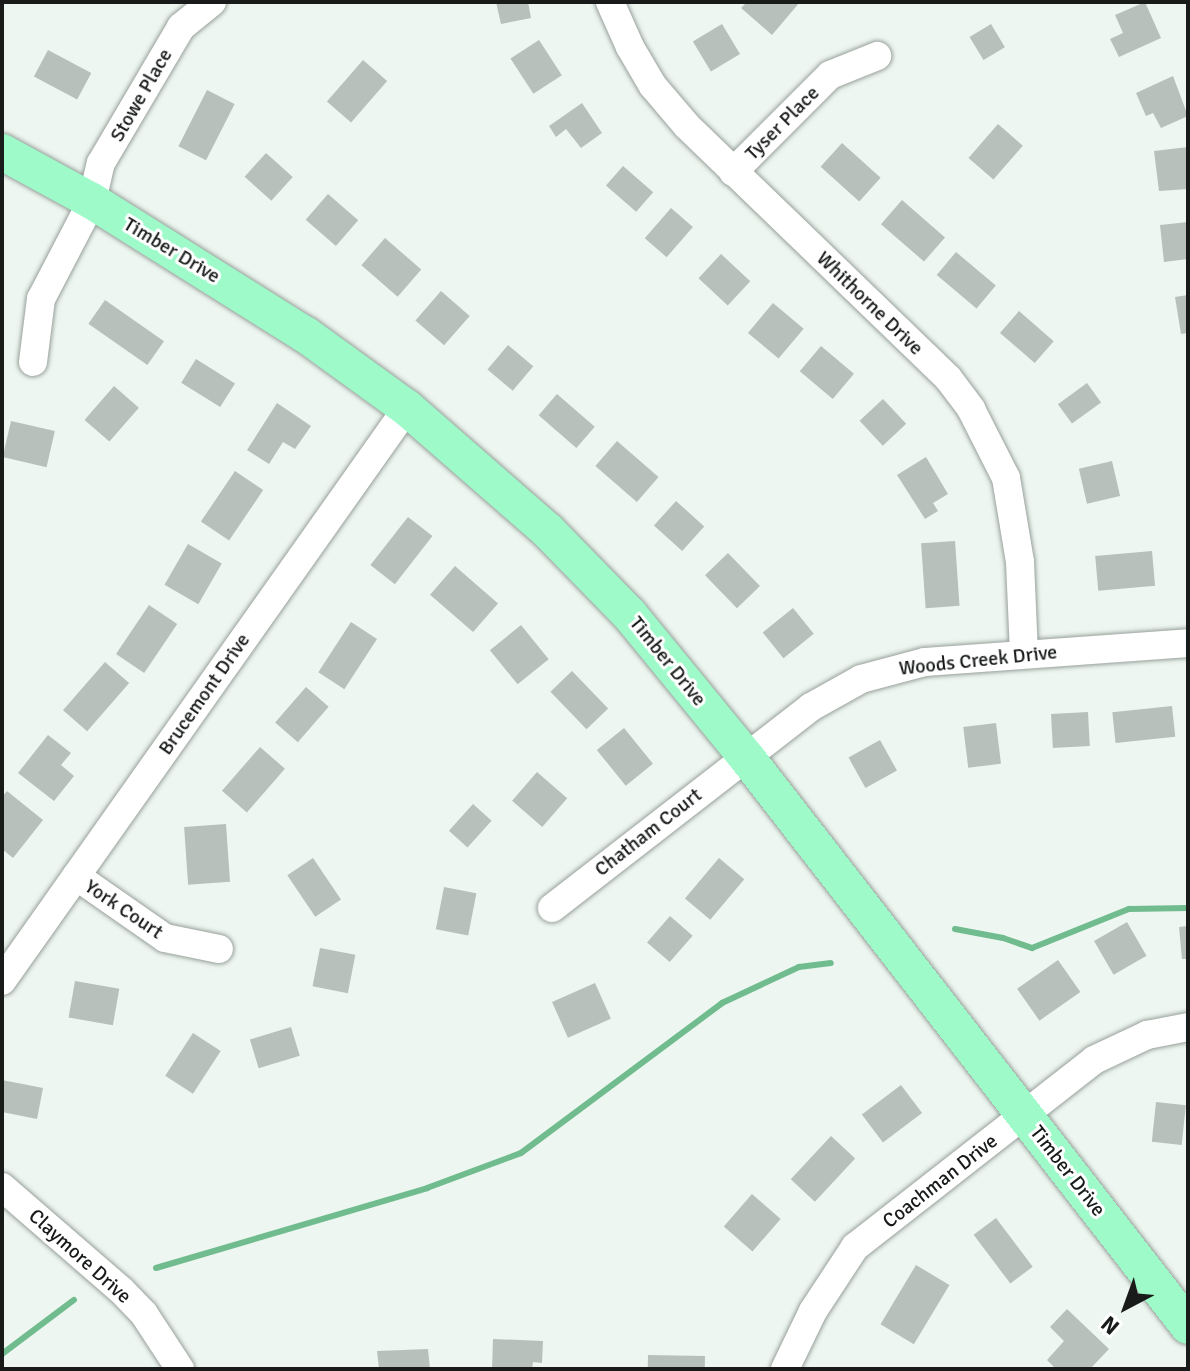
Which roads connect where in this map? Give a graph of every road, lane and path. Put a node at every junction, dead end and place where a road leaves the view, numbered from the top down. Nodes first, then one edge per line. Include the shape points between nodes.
1 (212, 2) edge
2 (610, 2) edge
3 (877, 56) dead end
4 (2, 152) edge
5 (733, 172) junction
6 (92, 201) junction
7 (33, 362) dead end
8 (407, 408) junction
9 (1188, 643) edge
10 (1024, 654) junction
11 (747, 758) junction
12 (76, 876) junction
13 (552, 908) dead end
14 (219, 949) dead end
15 (2, 981) edge
16 (1188, 1027) edge
17 (1025, 1115) junction
18 (2, 1187) edge
19 (1188, 1326) edge
20 (180, 1369) edge
21 (785, 1369) edge

1 - 6 street, Stowe Place via 181,27 101,163
2 - 5 street, Whithorne Drive via 653,86
3 - 5 street, Tyser Place via 830,75
4 - 6 main road, Timber Drive
5 - 10 street, Whithorne Drive via 911,341 971,409 1006,478 1020,562
6 - 7 street, Stowe Place via 41,299
6 - 8 main road, Timber Drive via 259,303
8 - 11 main road, Timber Drive via 527,512 630,615
8 - 12 street, Brucemont Drive
9 - 10 street, Woods Creek Drive
10 - 11 street, Woods Creek Drive via 925,662 861,679 811,707
11 - 13 street, Chatham Court
11 - 17 main road, Timber Drive
12 - 14 street, York Court via 165,938
12 - 15 street, Brucemont Drive
16 - 17 street, Coachman Drive via 1147,1035 1094,1060
17 - 19 main road, Timber Drive
17 - 21 street, Coachman Drive via 855,1247 813,1311
18 - 20 street, Claymore Drive via 121,1290 144,1314

